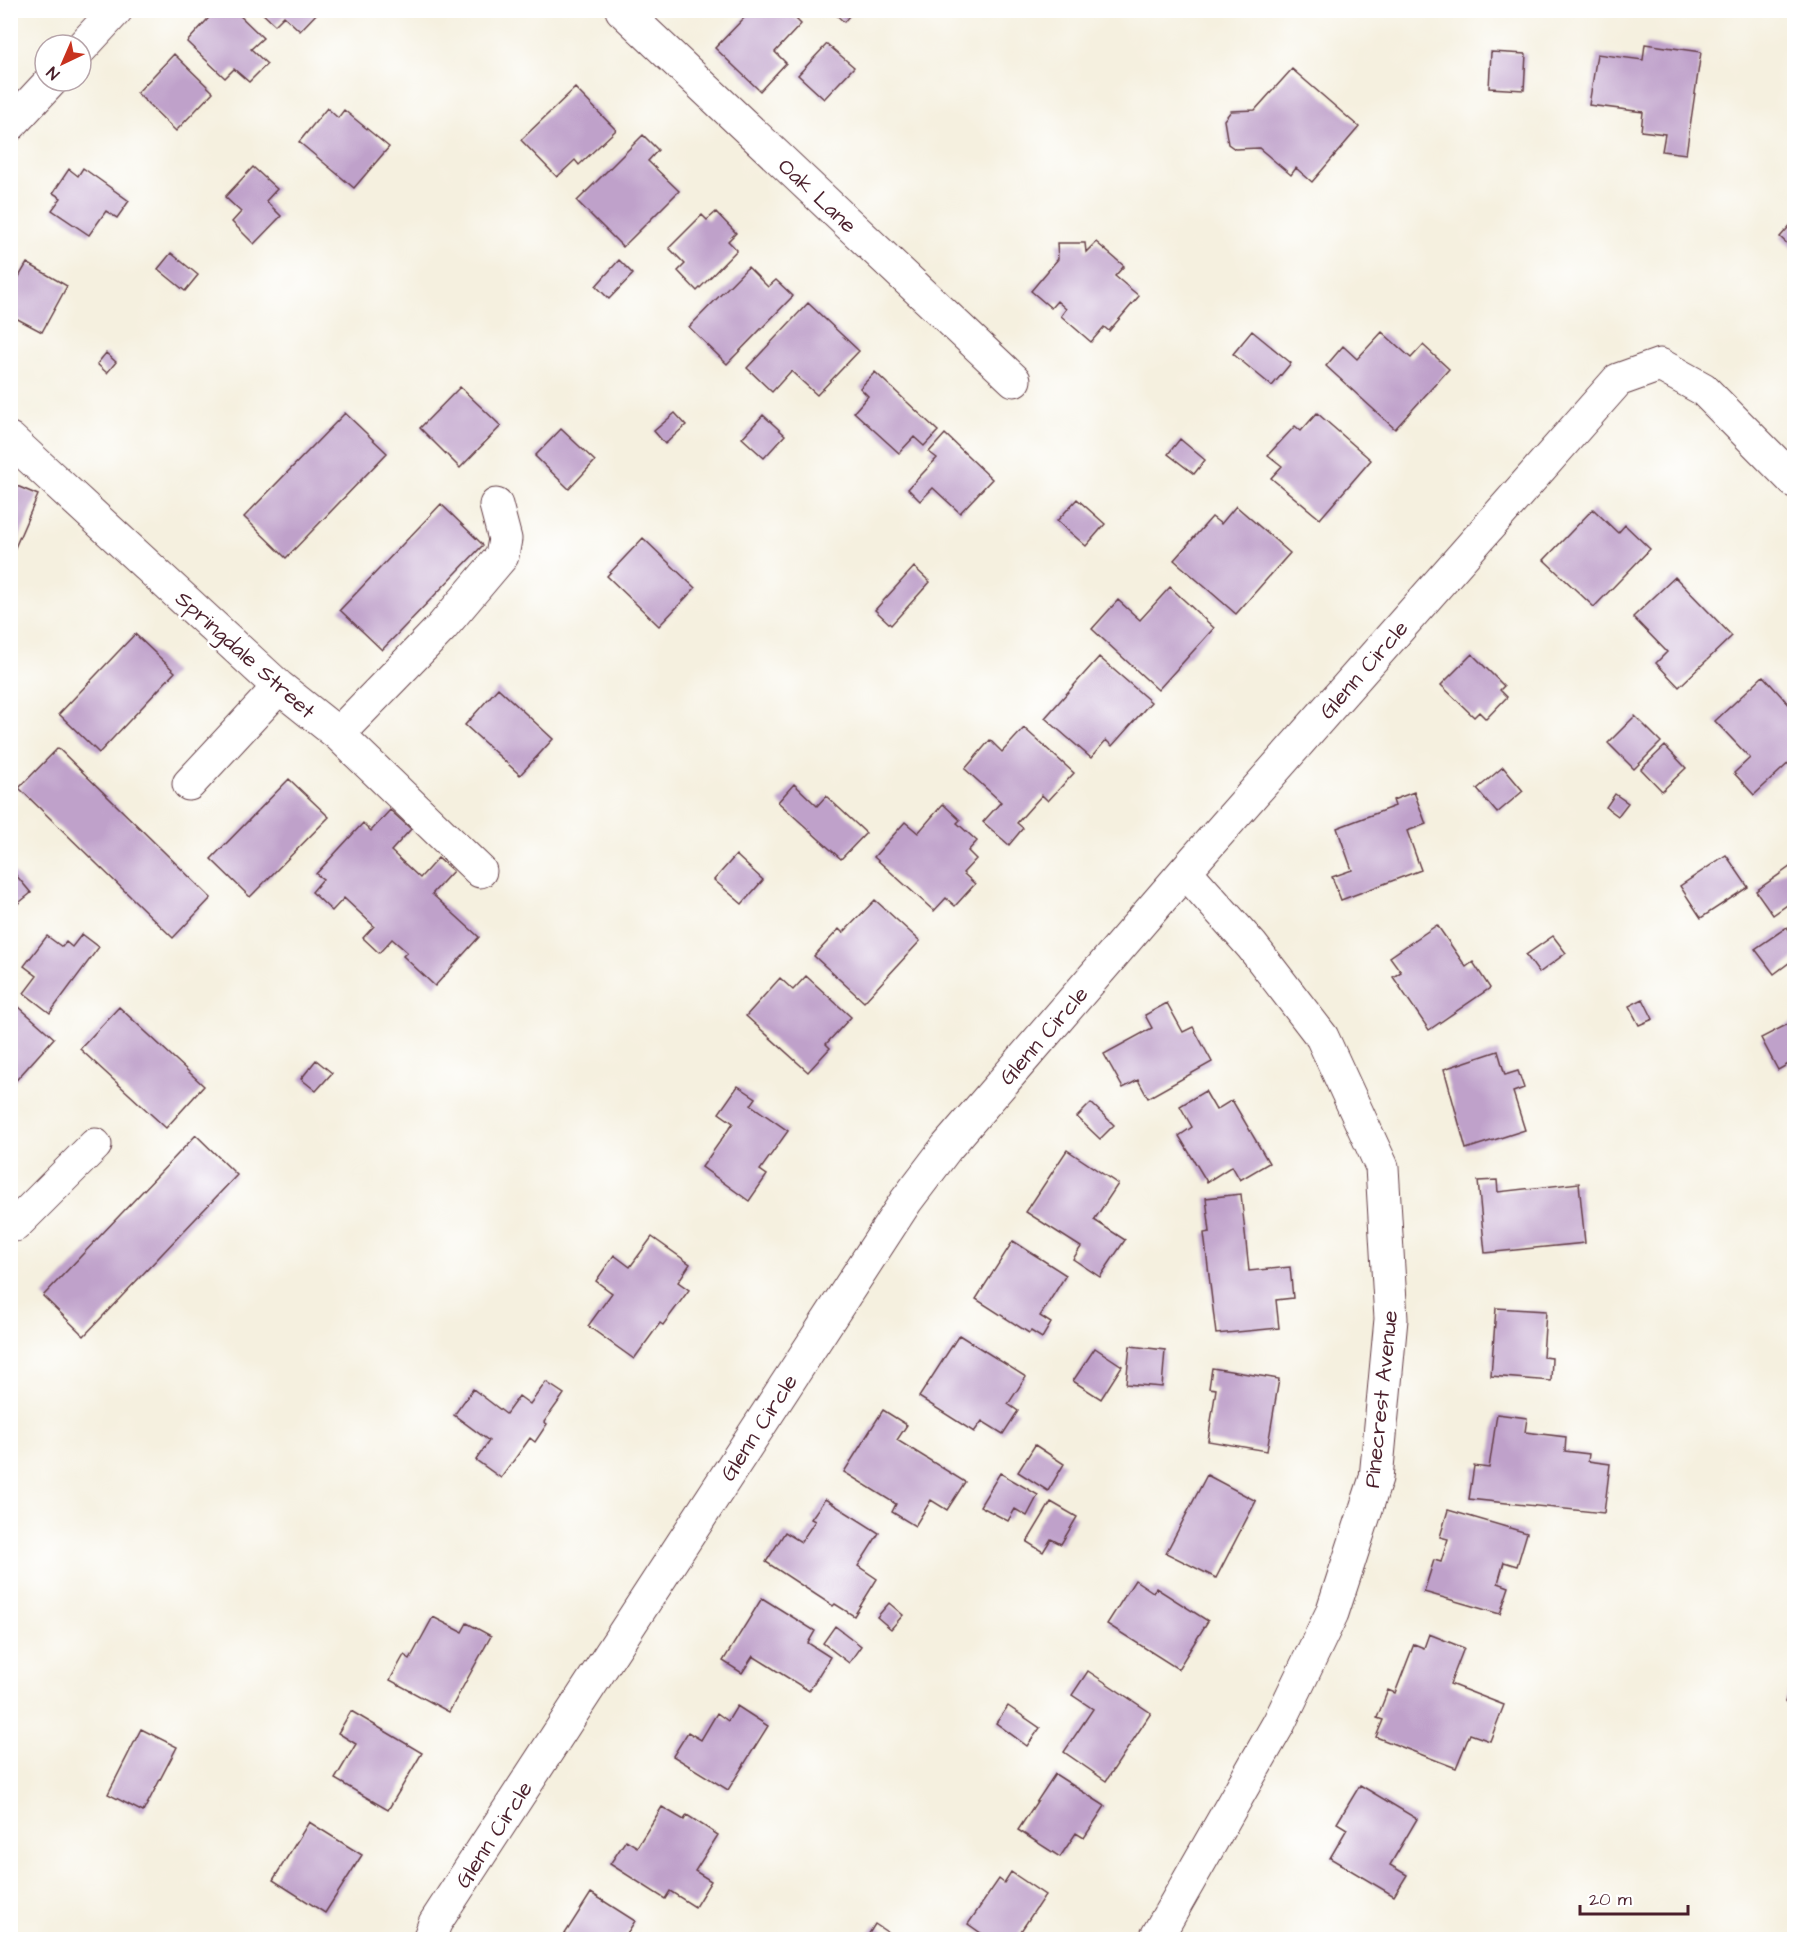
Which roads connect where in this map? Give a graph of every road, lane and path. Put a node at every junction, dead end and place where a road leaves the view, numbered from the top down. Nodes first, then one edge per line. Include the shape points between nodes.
1 (116, 10) edge
2 (621, 10) edge
3 (93, 35) edge
4 (40, 93) edge
5 (10, 125) edge
6 (1014, 380) dead end
7 (10, 439) edge
8 (1794, 482) edge
9 (496, 505) dead end
10 (279, 687) junction
11 (338, 734) junction
12 (189, 784) dead end
13 (480, 871) dead end
14 (1185, 871) junction
15 (94, 1145) dead end
16 (10, 1225) edge
17 (429, 1940) edge
18 (1155, 1940) edge

1 - 3 street
2 - 6 street, Oak Lane
4 - 5 street
7 - 10 street, Springdale Street
8 - 14 street, Glenn Circle via 1703,389 1660,364 1618,380
9 - 11 street via 505,539 502,556 442,627
10 - 11 street, Springdale Street
10 - 12 street
11 - 13 street, Springdale Street
14 - 17 street, Glenn Circle via 947,1146 906,1201 435,1923
14 - 18 street, Pinecrest Avenue via 1251,946 1322,1037 1382,1167 1391,1319 1376,1478 1332,1613 1279,1723
15 - 16 street via 15,1225

